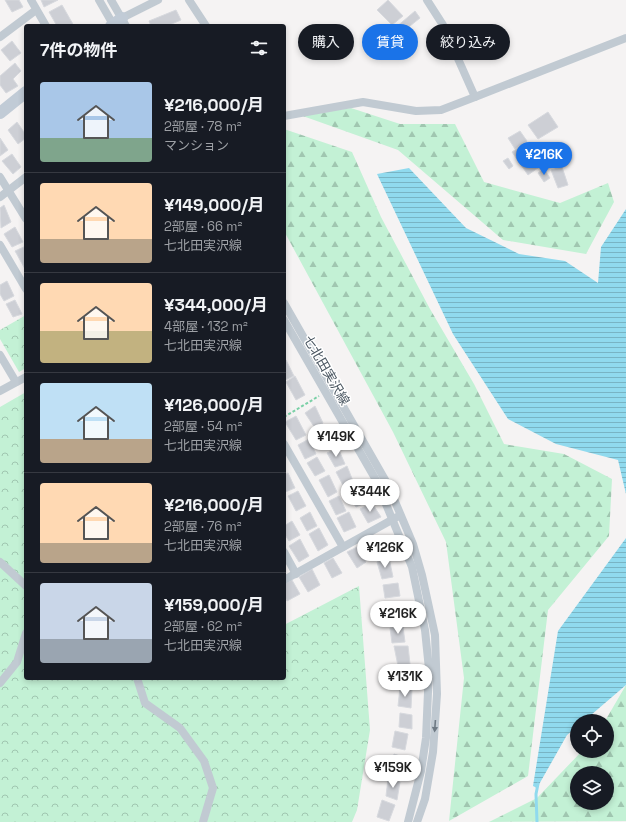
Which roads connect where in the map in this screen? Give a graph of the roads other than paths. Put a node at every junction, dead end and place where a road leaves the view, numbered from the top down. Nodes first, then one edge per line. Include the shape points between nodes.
1 (31, 0) edge
2 (99, 0) edge
3 (111, 0) edge
4 (158, 0) edge
5 (189, 0) edge
6 (427, 0) edge
7 (36, 10) junction
8 (45, 24) edge
9 (117, 24) edge
10 (205, 24) edge
11 (0, 37) edge
12 (626, 38) edge
13 (24, 94) edge
14 (475, 98) junction
15 (0, 113) edge
16 (286, 116) edge
17 (0, 177) edge
18 (24, 179) edge
19 (9, 190) junction
20 (0, 197) edge
21 (24, 216) edge
22 (0, 245) edge
23 (24, 285) edge
24 (286, 306) edge
25 (286, 323) edge
26 (0, 355) edge
27 (24, 378) edge
28 (16, 382) junction
29 (0, 391) edge
30 (286, 447) edge
31 (402, 515) junction
32 (393, 520) junction
33 (343, 547) junction
34 (286, 556) edge
35 (0, 562) edge
36 (296, 574) junction
37 (286, 579) edge
38 (24, 584) edge
39 (24, 639) edge
40 (138, 680) edge
41 (0, 683) edge
42 (203, 822) edge
43 (408, 822) edge
44 (417, 822) edge

1 - 7 street
2 - 9 street
3 - 9 street
4 - 9 street
5 - 10 street
6 - 14 street via 443,25
7 - 8 street
7 - 11 street
12 - 14 street
13 - 15 street
14 - 16 street via 441,110 416,111 363,102
17 - 19 street
18 - 19 street
19 - 20 street
19 - 21 street
22 - 23 street
24 - 31 street via 388,485
25 - 32 street, 七北田実沢線 via 376,480
26 - 28 street
27 - 28 street
28 - 29 street
30 - 33 street
31 - 32 street
31 -> 44 street via 422,575 435,635 438,694 433,752 425,799
32 - 33 street
32 - 43 street, 七北田実沢線 via 412,567 425,630 429,669 426,738 421,771
33 - 36 street
34 - 36 street
35 - 38 street
36 - 37 street
39 - 41 street via 17,662
40 - 42 street via 145,703 180,728 204,761 213,788

